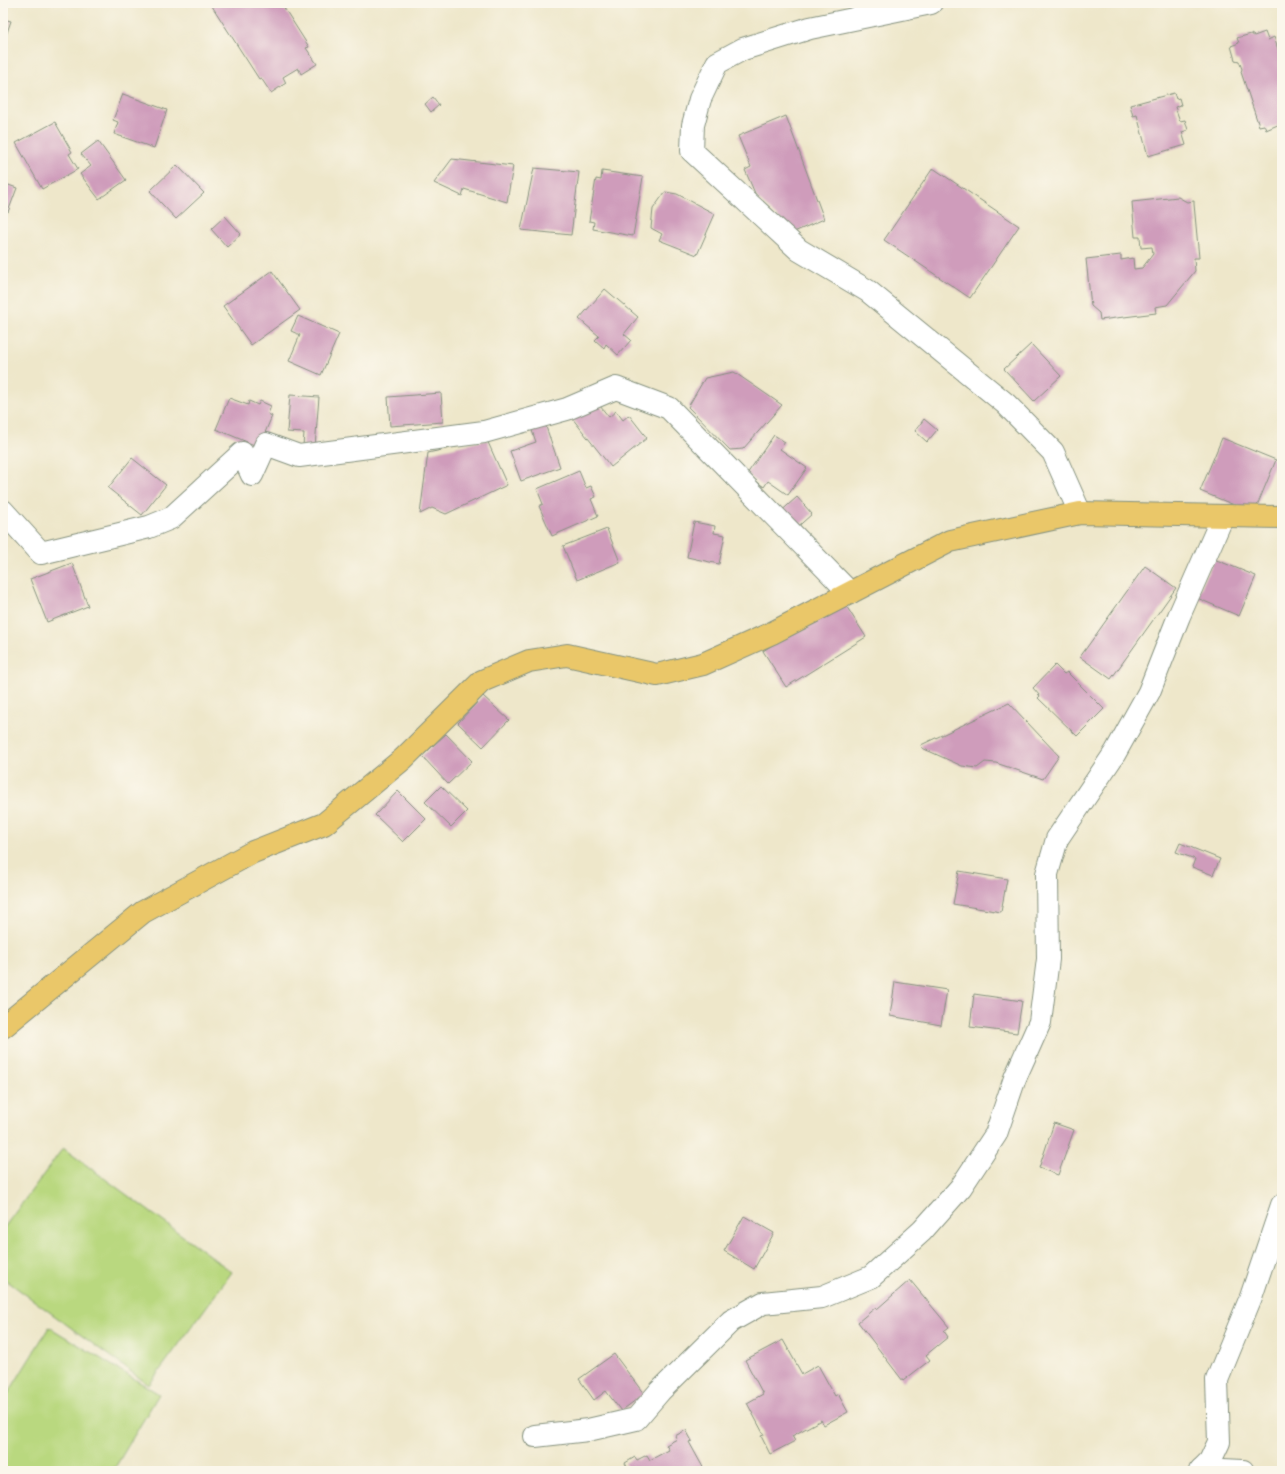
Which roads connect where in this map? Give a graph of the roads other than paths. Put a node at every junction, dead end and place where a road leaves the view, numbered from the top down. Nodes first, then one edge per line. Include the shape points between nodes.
1 (931, 3) edge
2 (3, 511) edge
3 (1080, 514) junction
4 (1223, 516) junction
5 (1282, 517) edge
6 (850, 593) junction
7 (3, 1027) edge
8 (1282, 1205) edge
9 (535, 1436) dead end
10 (1201, 1470) edge
11 (1243, 1471) edge

1 - 3 street via 810,28 743,49 717,63 700,98 693,125 692,151 799,250 868,291 1006,404 1053,452
2 - 6 street via 41,553 149,527 171,518 242,453 252,476 266,444 299,456 484,432 567,409 616,388 669,408
3 - 4 main road
3 - 6 main road via 950,541
4 - 5 main road
4 - 9 street via 1149,692 1115,753 1057,839 1047,874 1048,959 1040,1022 1014,1078 996,1134 961,1187 922,1231 871,1277 822,1297 763,1303 731,1321 660,1391 636,1419 588,1430
6 - 7 main road via 772,633 703,664 657,675 567,655 529,661 482,681 403,759 324,824 253,852 143,912
8 - 10 street via 1251,1297 1217,1380 1219,1442 1210,1461
10 - 11 street

